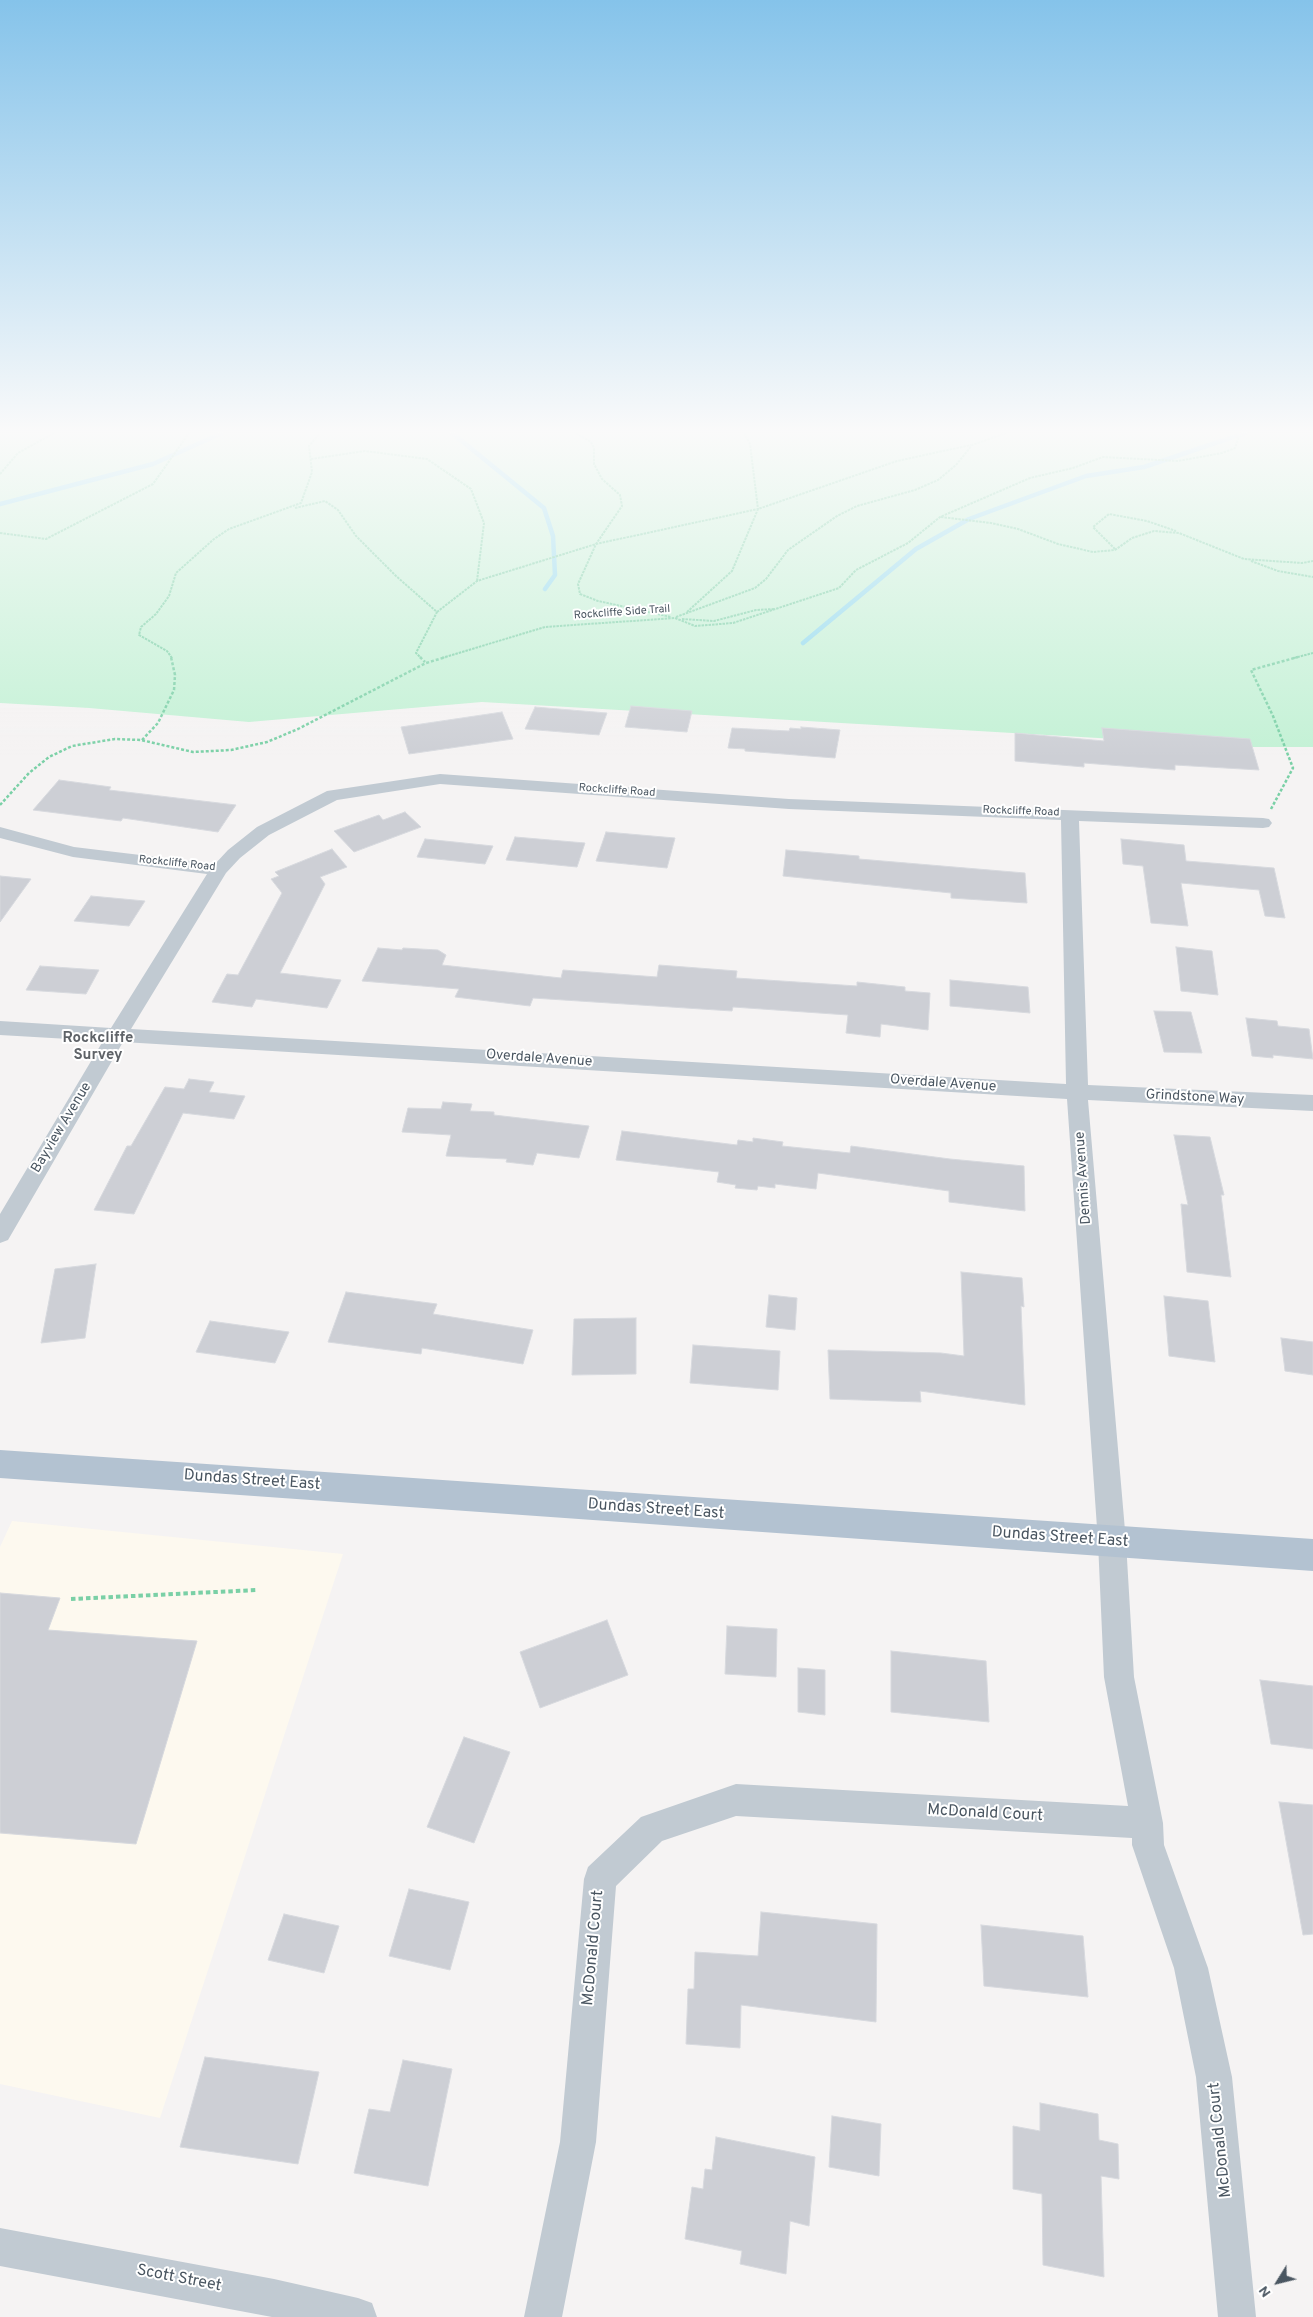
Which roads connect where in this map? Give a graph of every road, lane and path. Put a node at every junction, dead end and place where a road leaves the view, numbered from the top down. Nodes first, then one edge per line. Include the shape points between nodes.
1 (212, 541) edge
2 (361, 541) edge
3 (482, 541) edge
4 (598, 541) edge
5 (609, 541) edge
6 (745, 541) edge
7 (801, 541) edge
8 (910, 541) edge
9 (1050, 541) edge
10 (1107, 541) edge
11 (1128, 541) edge
12 (1199, 541) edge
13 (596, 544) junction
14 (1115, 550) junction
15 (1244, 559) junction
16 (1313, 561) edge
17 (1313, 577) edge
18 (477, 581) junction
19 (780, 608) junction
20 (437, 612) junction
21 (685, 614) junction
22 (675, 618) junction
23 (1313, 653) edge
24 (426, 663) junction
25 (141, 740) junction
26 (0, 805) edge
27 (1070, 814) junction
28 (1263, 823) joint
29 (0, 832) edge
30 (219, 870) junction
31 (0, 1028) edge
32 (118, 1033) junction
33 (1077, 1092) junction
34 (1313, 1103) edge
35 (0, 1234) edge
36 (0, 1464) edge
37 (1112, 1542) junction
38 (1313, 1555) edge
39 (258, 1590) dead end
40 (71, 1599) dead end
41 (1147, 1823) junction
42 (0, 2246) edge
43 (358, 2317) edge
44 (543, 2317) edge
45 (1237, 2317) edge

1 - 25 path via 176,573 169,596 141,627 139,635 167,651 172,658 175,675 174,690 158,723
2 - 20 path
3 - 18 path
4 - 13 path
5 - 13 path
6 - 21 path via 732,571
7 - 21 path via 788,550 755,588
8 - 19 path, Rockcliffe Side Trail via 856,570 839,588
9 - 14 path via 1093,552
10 - 14 path
11 - 14 path
12 - 15 path
13 - 18 path
13 - 22 path via 578,584 580,594
15 - 16 path
15 - 17 path via 1278,571
18 - 20 path
19 - 22 path via 756,610 714,621
19 - 22 path, Rockcliffe Side Trail via 713,626 695,626
20 - 24 path via 416,654
21 - 22 path
22 - 24 path, Rockcliffe Side Trail via 545,627
23 - 28 path via 1251,670 1293,768
24 - 25 path, Rockcliffe Side Trail via 267,742 231,750 193,752
25 - 26 path, Rockcliffe Side Trail via 115,739 72,746 49,757 29,773
27 - 28 street, Rockcliffe Road
27 - 30 street, Rockcliffe Road via 789,804 440,779 334,794 263,831
27 - 33 street, Dennis Avenue
29 - 30 street, Rockcliffe Road via 73,852
30 - 32 street, Bayview Avenue
31 - 32 street, Overdale Avenue
32 - 33 street, Overdale Avenue
32 - 35 street, Bayview Avenue
33 - 34 street, Grindstone Way
33 - 37 street, Dennis Avenue
36 - 37 main road, Dundas Street East
37 - 38 main road, Dundas Street East
37 - 41 street, McDonald Court via 1119,1676
39 - 40 path
41 - 44 street, McDonald Court via 736,1800 652,1828 600,1879 578,2142
41 - 45 street, McDonald Court via 1148,1845 1190,1968 1214,2077
42 - 43 street, Scott Street

